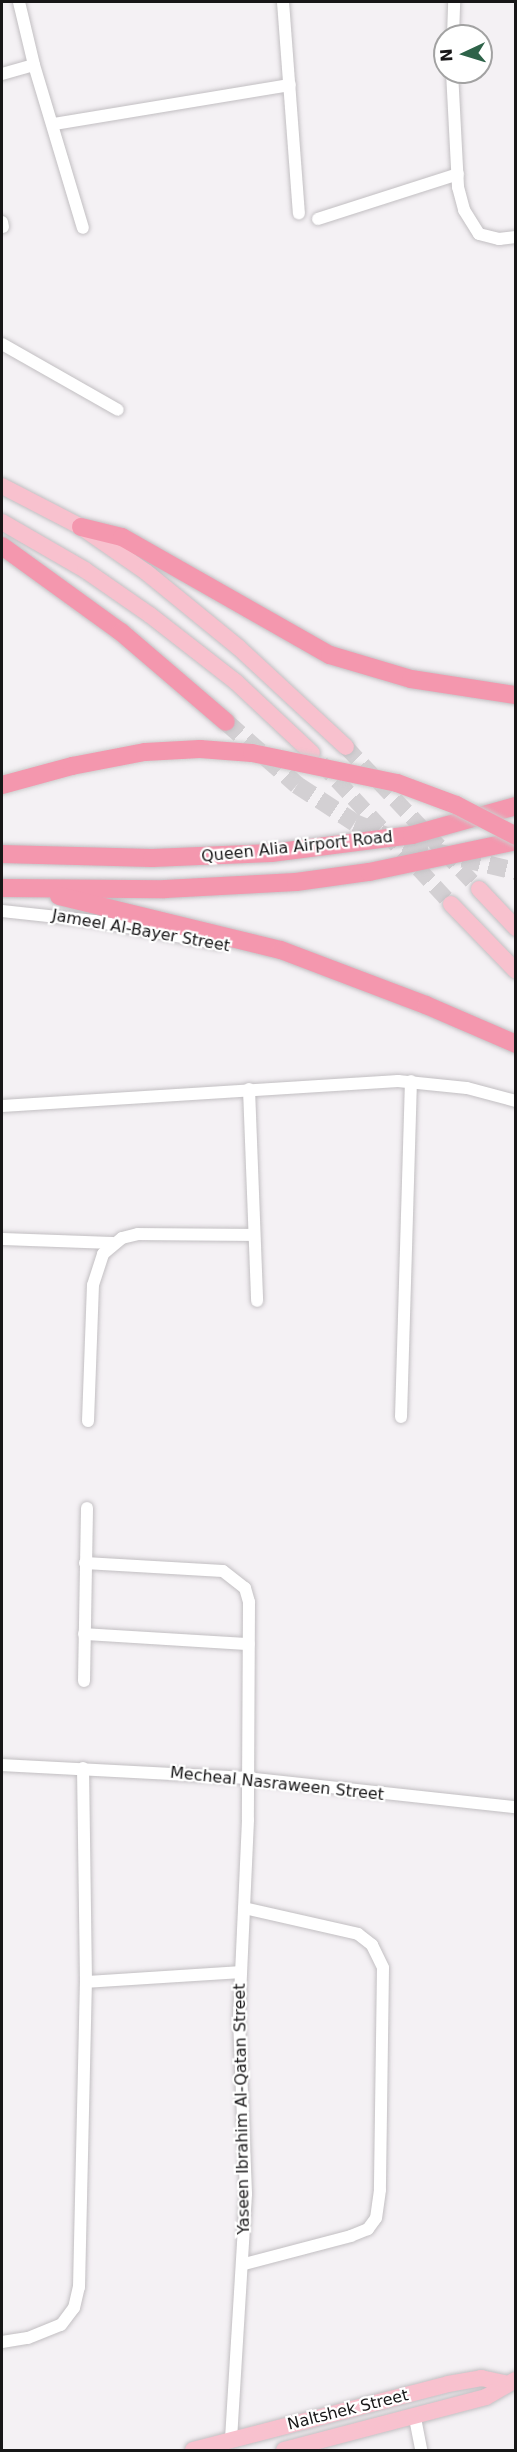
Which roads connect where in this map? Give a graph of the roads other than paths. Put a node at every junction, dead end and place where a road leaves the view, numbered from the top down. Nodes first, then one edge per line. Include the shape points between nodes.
1 (19, 2) edge
2 (283, 2) edge
3 (454, 2) edge
4 (453, 24) edge
5 (34, 65) junction
6 (2, 74) edge
7 (453, 84) edge
8 (290, 85) junction
9 (54, 124) junction
10 (458, 174) junction
11 (299, 213) dead end
12 (318, 219) dead end
13 (83, 228) dead end
14 (516, 237) edge
15 (2, 344) edge
16 (118, 410) dead end
17 (2, 486) edge
18 (2, 522) edge
19 (81, 527) junction
20 (2, 546) edge
21 (516, 695) edge
22 (226, 722) tunnel mouth
23 (346, 747) tunnel mouth
24 (312, 753) tunnel mouth
25 (2, 784) edge
26 (516, 806) edge
27 (516, 836) edge
28 (516, 841) edge
29 (2, 854) edge
30 (2, 888) edge
31 (27, 888) junction
32 (479, 889) tunnel mouth
33 (452, 904) tunnel mouth
34 (2, 911) edge
35 (516, 928) edge
36 (281, 950) junction
37 (516, 971) edge
38 (516, 1044) edge
39 (411, 1082) junction
40 (249, 1089) junction
41 (516, 1101) edge
42 (2, 1106) edge
43 (254, 1235) junction
44 (2, 1239) edge
45 (113, 1243) junction
46 (257, 1301) dead end
47 (401, 1417) dead end
48 (88, 1421) dead end
49 (87, 1509) dead end
50 (85, 1563) junction
51 (84, 1634) junction
52 (249, 1644) junction
53 (84, 1681) dead end
54 (2, 1766) edge
55 (83, 1768) junction
56 (247, 1778) junction
57 (516, 1807) edge
58 (244, 1908) junction
59 (240, 1972) junction
60 (86, 1982) junction
61 (244, 2264) junction
62 (2, 2342) edge
63 (510, 2381) edge
64 (415, 2418) junction
65 (231, 2439) junction
66 (193, 2451) edge
67 (284, 2451) edge
68 (421, 2451) edge

1 - 5 street
2 - 8 street
3 - 4 street
5 - 6 street
5 - 9 street
7 - 10 street
8 - 9 street
8 - 11 street
9 - 13 street
10 - 12 street
10 - 14 street via 464,210 473,230 488,238
15 - 16 street
17 - 19 main road
18 - 24 main road via 85,570 150,615 236,682
19 - 21 highway via 122,537 330,655 411,679
19 - 23 main road via 146,572 238,647
20 - 22 highway via 121,632
25 - 27 highway, bridge via 145,753 200,749 252,753 397,783 456,805
26 - 29 highway, Queen Alia Airport Road via 412,835 271,853 152,858
28 - 31 highway, Queen Alia Airport Road via 369,872 296,882 165,889
30 - 31 highway, Queen Alia Airport Road
31 - 36 highway
32 - 35 main road
33 - 37 main road
34 - 36 street, Jameel Al-Bayer Street via 139,928 256,952
36 - 38 highway
39 - 40 street
39 - 41 street via 484,1091
39 - 47 street
40 - 42 street
40 - 43 street
43 - 45 street via 138,1234
43 - 46 street
44 - 45 street
45 - 48 street via 103,1254 94,1276
49 - 50 street
50 - 51 street
50 - 52 street, Yaseen Ibrahim Al-Qatan Street via 223,1571 234,1575 245,1588 249,1602
51 - 52 street
51 - 53 street
52 - 56 street, Yaseen Ibrahim Al-Qatan Street
54 - 55 street, Mecheal Nasraween Street
55 - 56 street, Mecheal Nasraween Street
55 - 60 street
56 - 57 street, Mecheal Nasraween Street
56 - 58 street, Yaseen Ibrahim Al-Qatan Street
58 - 59 street, Yaseen Ibrahim Al-Qatan Street
58 - 61 street via 358,1934 372,1945 382,1968 381,2190 376,2218 368,2229 351,2236
59 - 60 street
59 - 61 street, Yaseen Ibrahim Al-Qatan Street
60 - 62 street via 81,2245 74,2308 69,2318 47,2332
61 - 65 street, Yaseen Ibrahim Al-Qatan Street via 233,2351
63 - 64 main road, Naltshek Street via 486,2397
63 - 65 main road, Naltshek Street via 481,2378 448,2384
64 - 67 main road, Naltshek Street
64 - 68 street
65 - 66 main road, Naltshek Street

